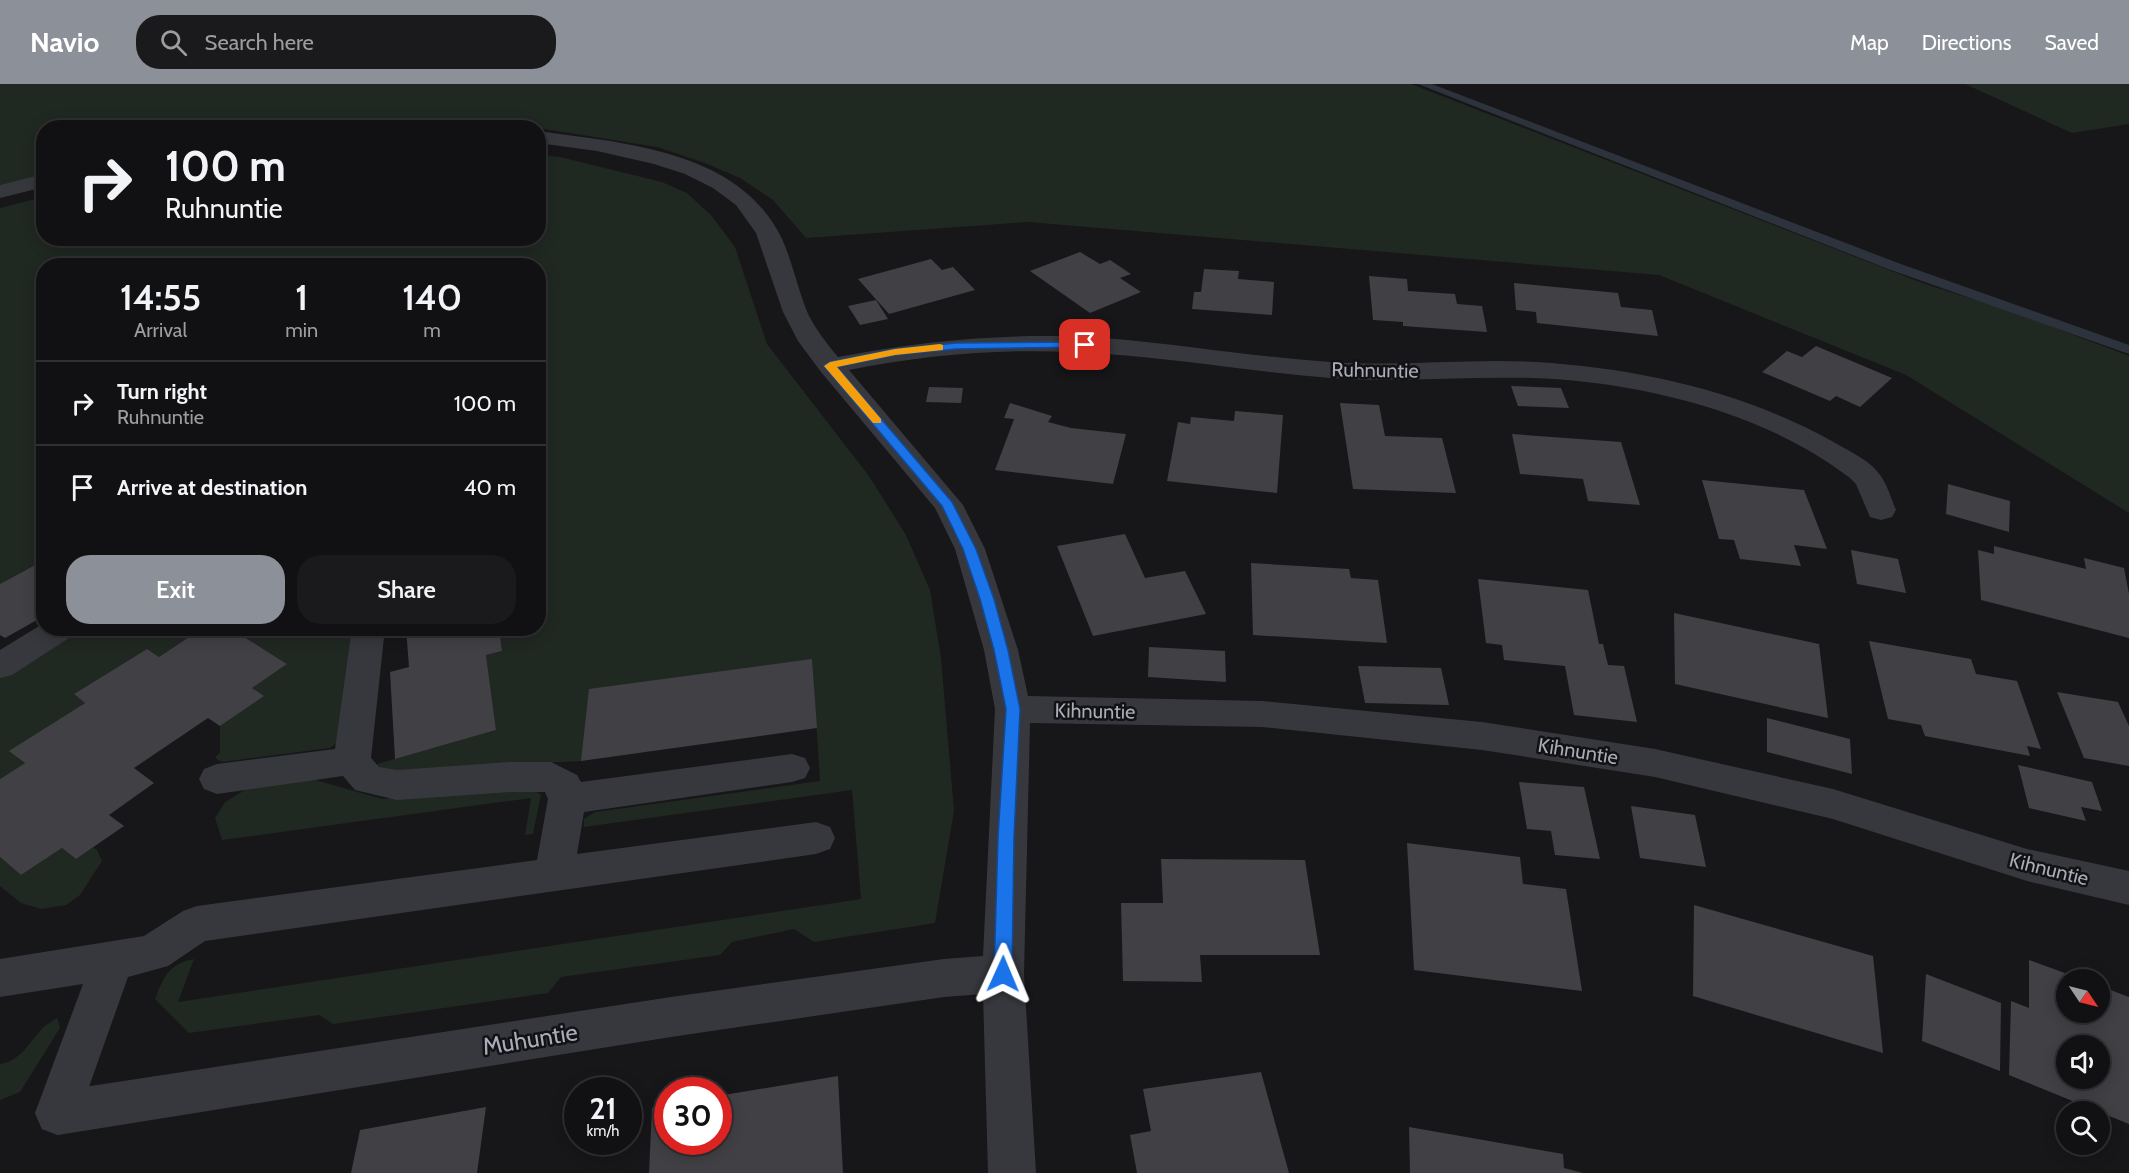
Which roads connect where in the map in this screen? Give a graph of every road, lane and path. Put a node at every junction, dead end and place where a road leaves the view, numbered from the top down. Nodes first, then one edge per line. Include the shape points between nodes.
1 (546, 138) edge
2 (36, 182) edge
3 (0, 192) edge
4 (830, 366) junction
5 (1881, 510) dead end
6 (47, 636) edge
7 (368, 636) edge
8 (0, 666) edge
9 (1013, 709) junction
10 (352, 761) junction
11 (792, 768) dead end
12 (217, 778) dead end
13 (567, 799) junction
14 (816, 838) dead end
15 (554, 874) junction
16 (2129, 888) edge
17 (113, 961) junction
18 (1003, 974) junction
19 (0, 978) edge
20 (1012, 1173) edge

1 - 4 street via 672,163 712,178 734,193 764,225 795,310
2 - 3 street
4 - 5 street, Ruhnuntie via 895,352 956,346 1064,344 1368,373 1532,370 1597,375 1715,402 1769,420 1809,439 1868,479
4 - 9 street via 948,505 970,549 987,599
6 - 8 street
7 - 10 street
9 - 16 street, Kihnuntie via 1262,714 1482,736 1597,754 1833,804 2027,865
9 - 18 street
10 - 12 street
10 - 13 street via 368,780 397,785 551,777 564,785
11 - 13 street
13 - 15 street
14 - 15 street
15 - 17 street via 197,924 153,952
17 - 18 street, Muhuntie via 58,1113 671,1017 944,978
17 - 19 street
18 - 20 street

